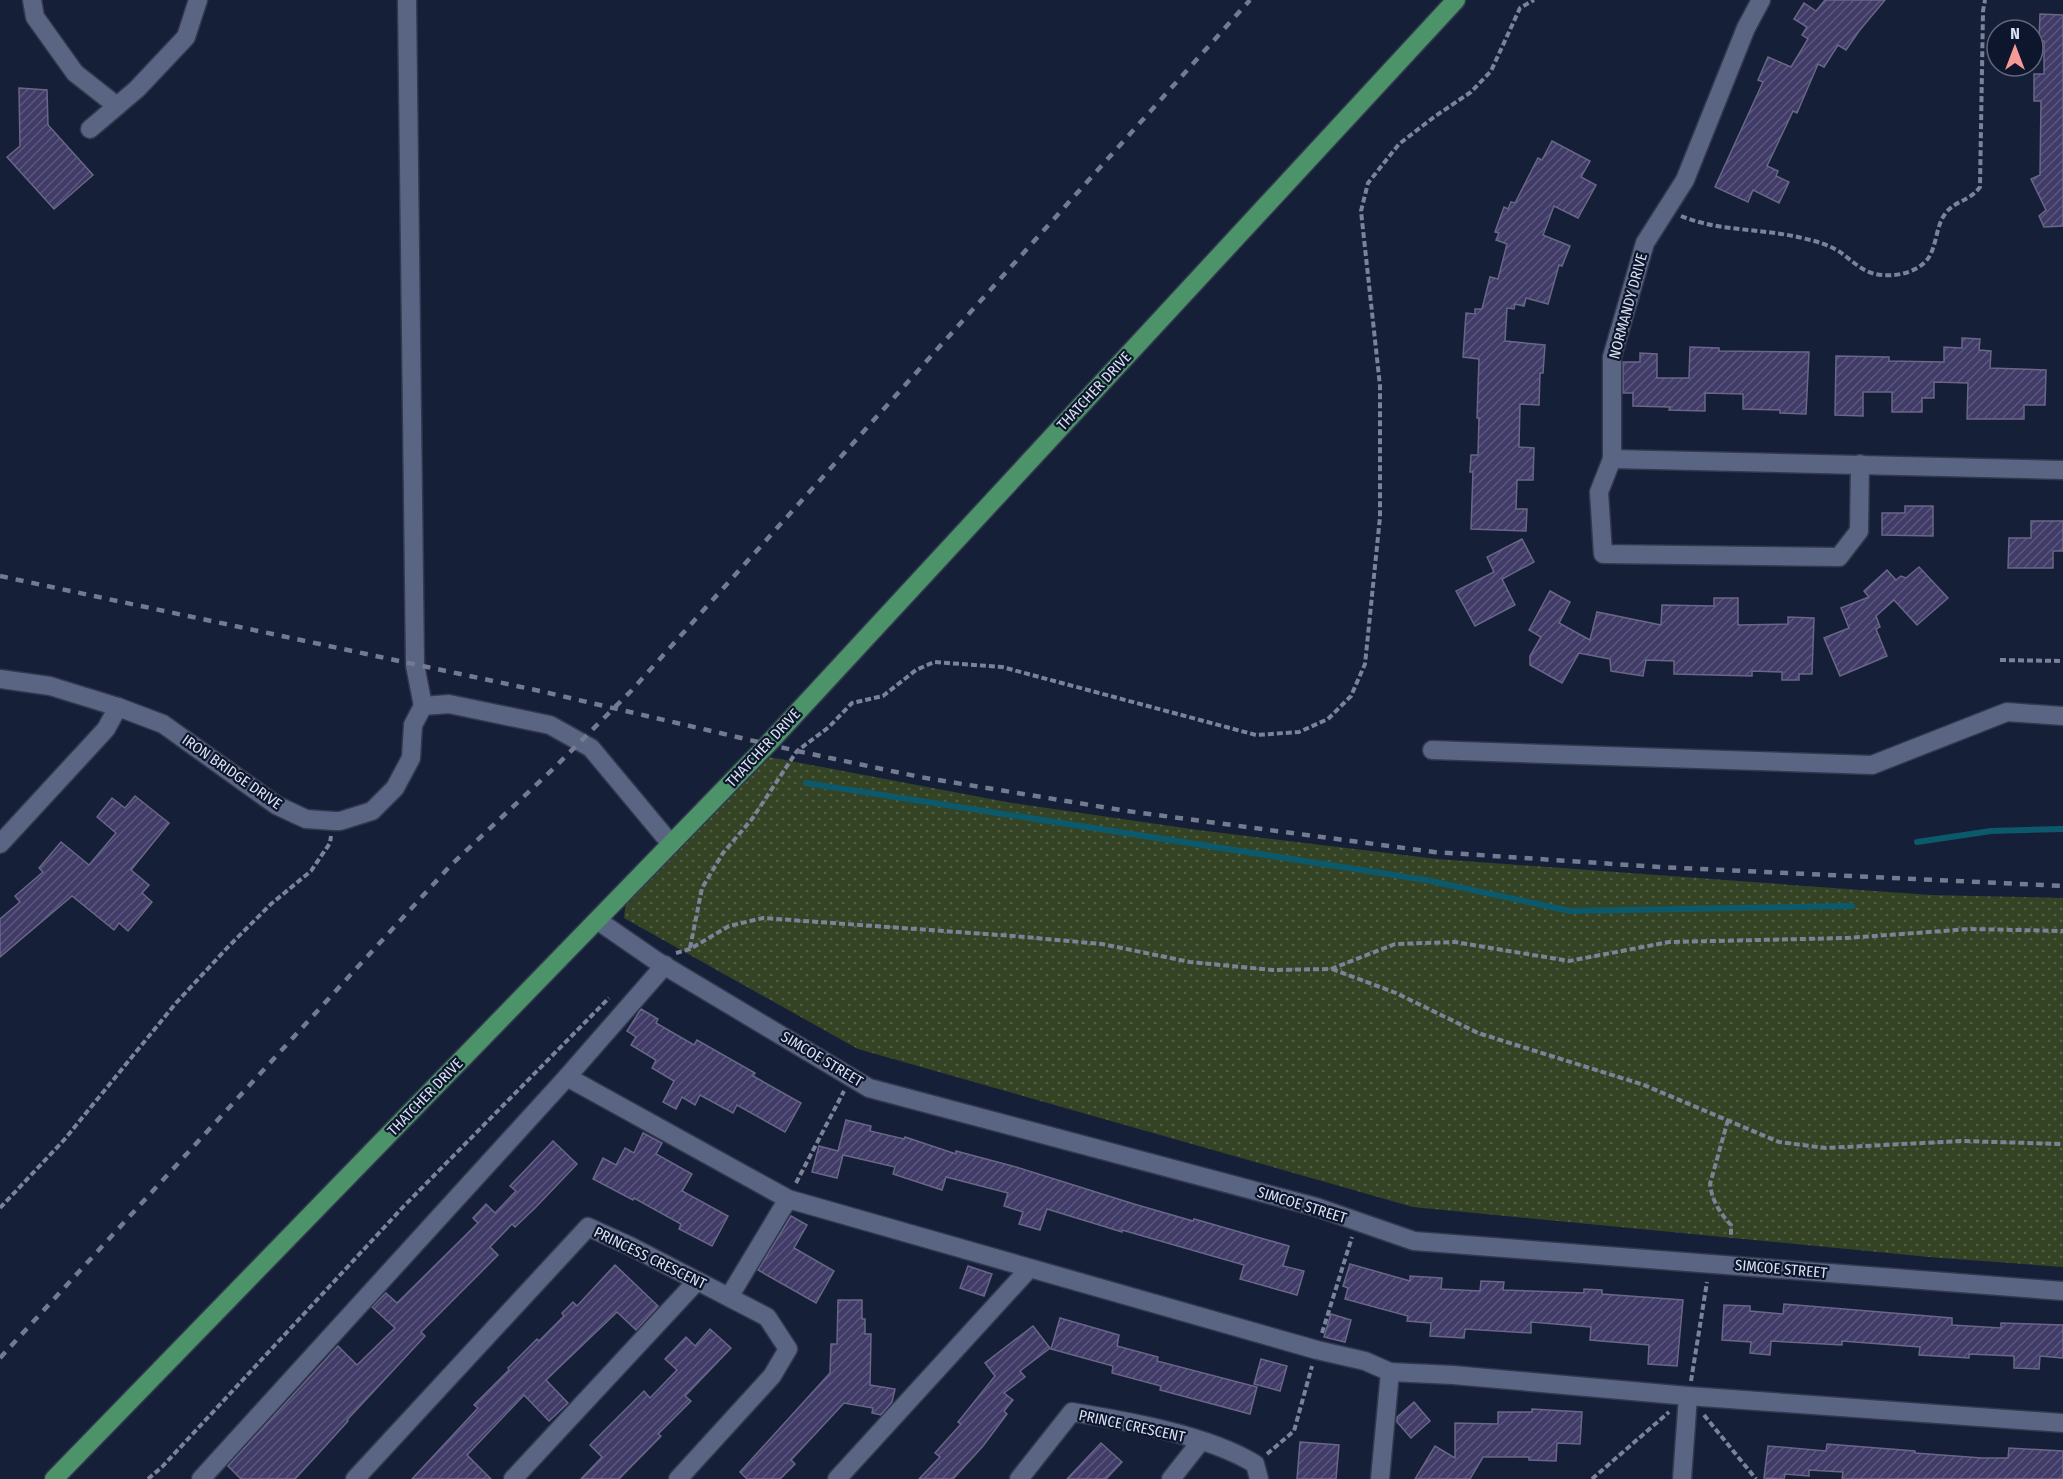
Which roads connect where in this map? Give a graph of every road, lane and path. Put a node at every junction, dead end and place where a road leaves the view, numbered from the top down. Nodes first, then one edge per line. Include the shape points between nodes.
1 (32, 0) edge
2 (198, 0) edge
3 (407, 0) edge
4 (1456, 0) edge
5 (1534, 0) edge
6 (1761, 0) edge
7 (1985, 0) edge
8 (117, 106) junction
9 (90, 129) dead end
10 (1666, 210) junction
11 (1612, 459) junction
12 (1860, 464) junction
13 (2063, 470) edge
14 (2000, 660) dead end
15 (2063, 661) edge
16 (0, 680) edge
17 (423, 706) junction
18 (118, 707) junction
19 (2063, 716) edge
20 (1432, 750) dead end
21 (334, 821) junction
22 (0, 844) edge
23 (671, 844) junction
24 (597, 920) junction
25 (2063, 931) edge
26 (690, 949) junction
27 (660, 962) junction
28 (1331, 969) junction
29 (614, 993) dead end
30 (567, 1077) junction
31 (851, 1077) junction
32 (1728, 1120) junction
33 (2063, 1144) edge
34 (788, 1199) junction
35 (0, 1208) edge
36 (1731, 1238) dead end
37 (1710, 1263) junction
38 (1029, 1269) junction
39 (697, 1281) junction
40 (2063, 1291) edge
41 (729, 1297) junction
42 (1390, 1372) junction
43 (1688, 1396) junction
44 (2063, 1423) edge
45 (1201, 1441) junction
46 (54, 1479) edge
47 (148, 1479) edge
48 (201, 1479) edge
49 (355, 1479) edge
50 (513, 1479) edge
51 (678, 1479) edge
52 (837, 1479) edge
53 (1019, 1479) edge
54 (1171, 1479) edge
55 (1258, 1479) edge
56 (1380, 1479) edge
57 (1592, 1479) edge
58 (1682, 1479) edge
59 (1756, 1479) edge

1 - 8 street via 35,17 75,73
2 - 8 street via 186,37
3 - 17 street via 415,665
4 - 23 main road, THATCHER DRIVE
5 - 26 path via 1520,8 1491,71 1471,92 1399,144 1368,183 1361,211 1380,386 1380,517 1365,664 1351,696 1328,719 1299,732 1256,735 1002,667 934,662 916,670 883,696 852,703 797,751 702,888
6 - 10 street, NORMANDY DRIVE via 1685,180
7 - 10 path via 1980,187 1944,215 1922,265 1891,275 1874,274 1818,241 1715,227
8 - 9 street
10 - 11 street, NORMANDY DRIVE via 1645,243 1612,357
11 - 12 street
11 - 12 street, NORMANDY DRIVE via 1599,492 1603,555 1839,557 1859,531
12 - 13 street
14 - 15 path
16 - 18 street, IRON BRIDGE DRIVE via 50,686
17 - 21 street, IRON BRIDGE DRIVE via 413,725 411,758 395,788 372,811
17 - 23 street via 449,704 550,725 591,748
18 - 21 street, IRON BRIDGE DRIVE via 163,724 276,805 306,819
18 - 22 street via 106,729
19 - 20 street via 2007,712 1872,765
21 - 35 path via 330,843 311,871 228,947 161,1021 64,1140
23 - 24 main road, THATCHER DRIVE
24 - 27 street, SIMCOE STREET
24 - 46 main road, THATCHER DRIVE
25 - 28 path via 1970,929 1847,938 1669,942 1569,961 1455,942 1395,944
26 - 27 path
26 - 28 path via 729,926 763,918 1102,944 1190,962 1261,969
27 - 30 street
27 - 31 street, SIMCOE STREET
28 - 32 path via 1396,993 1478,1033 1644,1084
29 - 47 path via 404,1206
30 - 34 street
30 - 48 street
31 - 34 path
31 - 37 street, SIMCOE STREET via 870,1088 1316,1207 1414,1241
32 - 33 path via 1779,1142 1826,1148 1961,1141
32 - 36 path via 1710,1184 1711,1195 1731,1226
34 - 38 street
34 - 41 street
37 - 40 street, SIMCOE STREET
37 - 43 path
38 - 42 street via 1365,1361
38 - 52 street
39 - 41 street, PRINCESS CRESCENT
39 - 49 street, PRINCESS CRESCENT via 588,1227
39 - 50 street
41 - 51 street, PRINCESS CRESCENT via 767,1317 788,1349 772,1376
42 - 43 street
42 - 56 street
43 - 44 street
43 - 57 path
43 - 58 street
43 - 59 path
45 - 53 street, PRINCE CRESCENT via 1072,1412
45 - 54 street
45 - 55 street, PRINCE CRESCENT via 1255,1464

